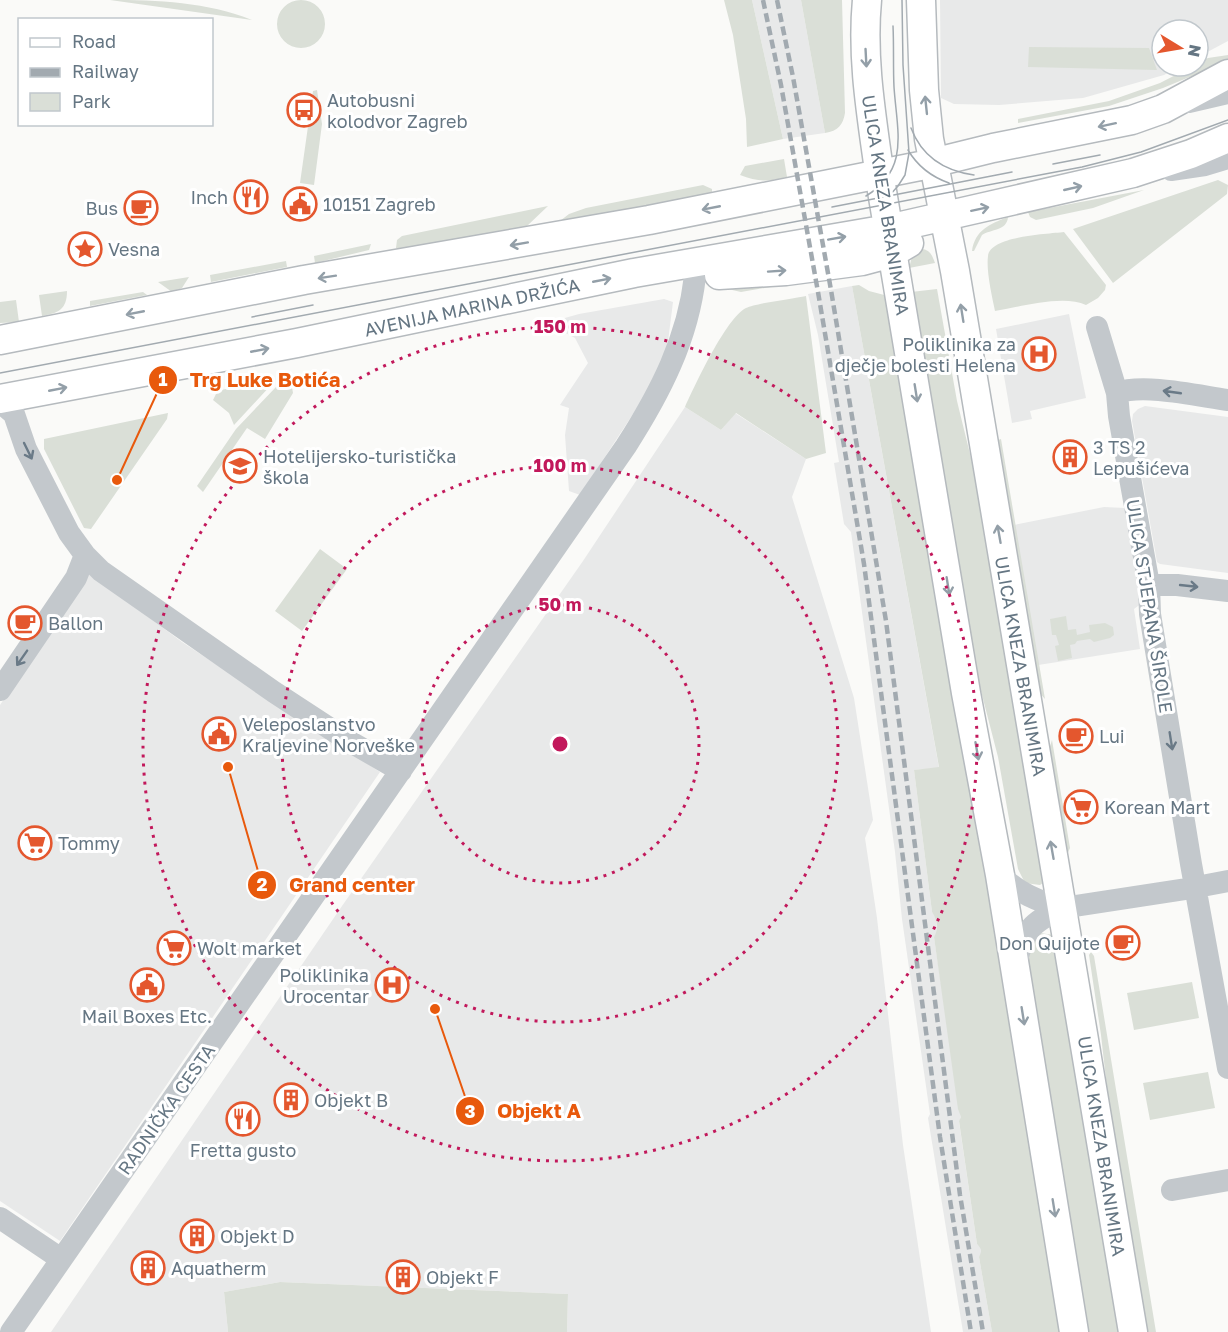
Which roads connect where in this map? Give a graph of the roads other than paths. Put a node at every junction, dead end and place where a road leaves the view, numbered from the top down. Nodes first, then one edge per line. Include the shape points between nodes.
1 (867, 0) edge
2 (921, 0) edge
3 (1228, 74) edge
4 (1228, 93) edge
5 (1163, 109) junction
6 (1228, 138) edge
7 (1228, 158) edge
8 (933, 163) junction
9 (1133, 173) junction
10 (880, 175) junction
11 (944, 217) junction
12 (890, 241) junction
13 (634, 273) junction
14 (695, 276) junction
15 (1097, 327) dead end
16 (0, 340) edge
17 (1117, 393) junction
18 (1228, 400) edge
19 (0, 401) edge
20 (85, 555) junction
21 (1149, 585) junction
22 (1228, 591) edge
23 (0, 690) edge
24 (401, 771) junction
25 (1000, 875) junction
26 (1228, 880) edge
27 (1196, 887) junction
28 (1062, 908) junction
29 (1015, 966) junction
30 (1228, 1068) edge
31 (1228, 1180) edge
32 (1172, 1190) dead end
33 (0, 1218) edge
34 (61, 1259) junction
35 (11, 1332) edge
36 (1074, 1332) edge
37 (1133, 1332) edge

1 -> 10 main road, ULICA KNEZA BRANIMIRA via 866,59
8 -> 2 main road, ULICA KNEZA BRANIMIRA via 924,90
3 - 5 main road
4 - 5 street
5 -> 8 main road via 1110,125
6 - 9 main road, AVENIJA MARINA DRŽIĆA
7 - 9 street via 1191,168
8 - 10 main road
8 - 11 main road, ULICA KNEZA BRANIMIRA
11 -> 9 main road, AVENIJA MARINA DRŽIĆA
10 - 12 main road, ULICA KNEZA BRANIMIRA
10 -> 16 main road
11 - 12 main road, AVENIJA MARINA DRŽIĆA
28 -> 11 main road, ULICA KNEZA BRANIMIRA
13 -> 12 main road, AVENIJA MARINA DRŽIĆA
14 -> 12 main road via 786,271 862,261
12 -> 25 main road, ULICA KNEZA BRANIMIRA
13 - 14 main road
19 -> 13 main road, AVENIJA MARINA DRŽIĆA
14 - 24 street, RADNIČKA CESTA via 677,350 645,415
15 - 17 street, ULICA STJEPANA ŠIROLE
18 -> 17 street via 1158,390
17 - 21 street, ULICA STJEPANA ŠIROLE
19 -> 20 street via 14,414 26,448 69,533
20 -> 23 street via 76,578
20 - 24 street via 114,581 211,649 348,741
21 -> 22 street
21 -> 27 street, ULICA STJEPANA ŠIROLE via 1150,614
24 - 34 street, RADNIČKA CESTA
25 - 28 street via 1026,895
25 - 29 main road, ULICA KNEZA BRANIMIRA
26 - 27 street
27 - 28 street
27 - 30 street, ULICA STJEPANA ŠIROLE
28 - 29 street via 1038,921 1023,937
28 - 37 main road, ULICA KNEZA BRANIMIRA
29 -> 36 main road, ULICA KNEZA BRANIMIRA
31 - 32 street
33 - 34 street
34 - 35 street, RADNIČKA CESTA

